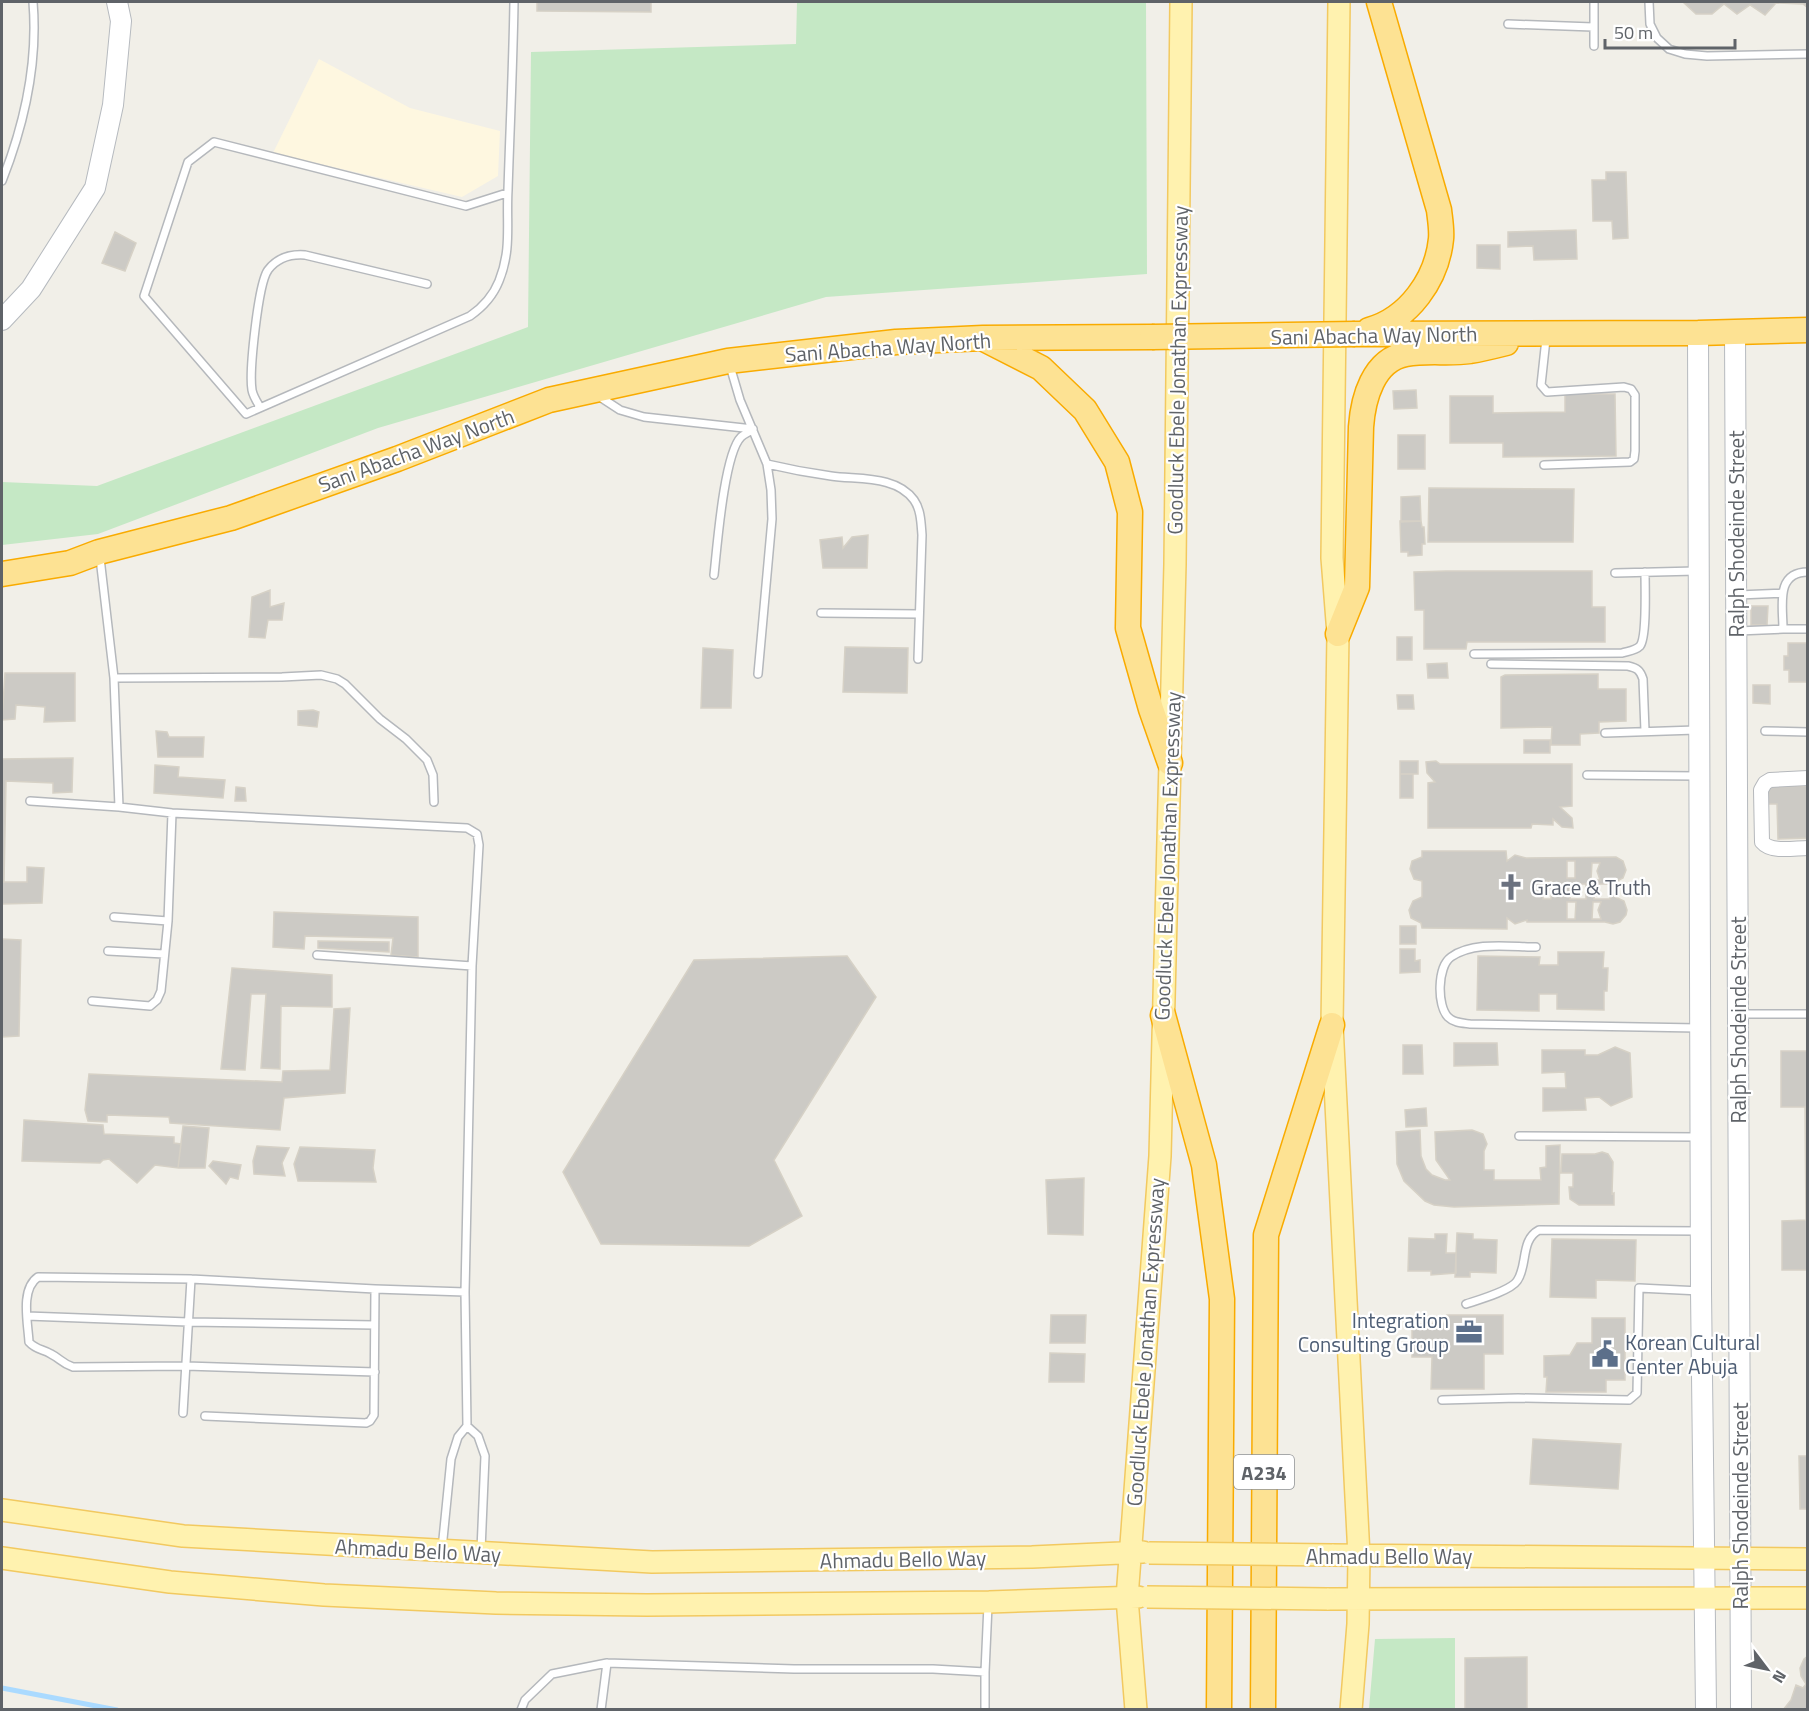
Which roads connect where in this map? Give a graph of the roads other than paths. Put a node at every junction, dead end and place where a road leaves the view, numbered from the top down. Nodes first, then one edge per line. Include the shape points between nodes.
1 (33, 2) edge
2 (117, 2) edge
3 (514, 2) edge
4 (1180, 2) edge
5 (1339, 2) edge
6 (1379, 2) edge
7 (1594, 2) edge
8 (1649, 2) edge
9 (1508, 24) dead end
10 (1593, 27) junction
11 (1594, 46) dead end
12 (1808, 54) edge
13 (2, 181) edge
14 (507, 194) junction
15 (427, 284) dead end
16 (2, 320) edge
17 (1808, 330) edge
18 (1735, 331) junction
19 (1547, 333) junction
20 (1698, 333) junction
21 (1355, 334) junction
22 (983, 338) junction
23 (728, 361) junction
24 (590, 391) junction
25 (260, 407) junction
26 (753, 429) junction
27 (767, 464) junction
28 (1544, 465) dead end
29 (99, 552) junction
30 (1698, 570) junction
31 (1645, 572) junction
32 (1808, 572) edge
33 (1616, 573) dead end
34 (2, 574) edge
35 (714, 575) dead end
36 (1783, 593) junction
37 (1736, 595) junction
38 (821, 613) dead end
39 (919, 614) junction
40 (1784, 629) junction
41 (1808, 629) edge
42 (1736, 631) junction
43 (1338, 634) junction
44 (1474, 654) dead end
45 (918, 659) dead end
46 (1491, 664) dead end
47 (758, 674) dead end
48 (114, 678) junction
49 (1699, 730) junction
50 (1645, 731) junction
51 (1765, 731) dead end
52 (1808, 732) edge
53 (1605, 734) dead end
54 (1170, 763) junction
55 (1587, 775) dead end
56 (1699, 776) junction
57 (1808, 778) edge
58 (30, 801) dead end
59 (434, 802) dead end
60 (119, 807) junction
61 (172, 813) junction
62 (1808, 848) edge
63 (114, 917) dead end
64 (168, 921) junction
65 (1536, 947) dead end
66 (108, 951) dead end
67 (164, 954) junction
68 (317, 955) dead end
69 (472, 966) junction
70 (92, 1002) dead end
71 (1737, 1014) junction
72 (1808, 1014) edge
73 (1163, 1015) junction
74 (1332, 1025) junction
75 (1700, 1028) junction
76 (1519, 1136) dead end
77 (1701, 1137) junction
78 (1701, 1231) junction
79 (190, 1279) junction
80 (375, 1289) junction
81 (1701, 1291) junction
82 (465, 1292) junction
83 (1466, 1304) dead end
84 (27, 1316) junction
85 (188, 1322) junction
86 (374, 1325) junction
87 (186, 1366) junction
88 (375, 1372) junction
89 (1442, 1400) dead end
90 (183, 1413) dead end
91 (206, 1416) dead end
92 (467, 1426) junction
93 (2, 1510) edge
94 (441, 1551) junction
95 (1139, 1552) junction
96 (481, 1554) junction
97 (1359, 1556) junction
98 (2, 1558) edge
99 (1705, 1559) junction
100 (1740, 1559) junction
101 (1808, 1559) edge
102 (1137, 1597) junction
103 (1359, 1598) junction
104 (1808, 1598) edge
105 (1706, 1599) junction
106 (1741, 1599) junction
107 (988, 1602) junction
108 (607, 1663) junction
109 (985, 1672) junction
110 (520, 1710) edge
111 (601, 1710) edge
112 (985, 1710) edge
113 (1136, 1710) edge
114 (1219, 1710) edge
115 (1263, 1710) edge
116 (1351, 1710) edge
117 (1706, 1710) edge
118 (1741, 1710) edge

1 - 13 lane via 36,32 30,74 14,149
2 - 16 street via 121,21 113,105 95,188 31,288
3 - 14 lane
4 - 54 main road, Goodluck Ebele Jonathan Expressway
5 - 43 main road via 1332,558
6 - 21 highway via 1439,210 1442,236 1426,283 1406,311 1384,326
7 - 10 lane
8 - 12 lane via 1650,24 1669,49 1707,56
9 - 10 lane
10 - 11 lane
14 - 25 lane via 509,238 504,264 499,282 482,307 470,316
14 - 25 lane via 466,206 214,142 188,162 144,296 246,414
15 - 25 lane via 305,255 290,254 277,262 261,283 250,363 252,392
17 - 18 highway, Sani Abacha Way North
18 - 20 highway, Sani Abacha Way North
18 - 37 street, Ralph Shodeinde Street
19 - 20 highway, Sani Abacha Way North
19 - 21 highway, Sani Abacha Way North
19 - 28 lane via 1541,385 1547,392 1631,389 1635,395 1635,451 1630,462
19 - 43 highway via 1470,351 1404,354 1379,371 1362,407 1357,587
20 - 30 street, Ralph Shodeinde Street
21 - 22 highway, Sani Abacha Way North, bridge
22 - 23 highway, Sani Abacha Way North via 896,342
22 - 54 highway via 1041,368 1085,410 1118,462 1130,512 1128,628 1150,709
23 - 24 highway, Sani Abacha Way North
23 - 26 lane
24 - 26 lane via 620,410 644,417
24 - 29 highway, Sani Abacha Way North via 549,400 231,518
26 - 27 lane
26 - 35 lane via 740,438 733,452 721,508
27 - 39 lane via 883,482 913,498 921,518
27 - 47 lane via 772,519
29 - 34 highway, Sani Abacha Way North via 70,563
29 - 48 lane
30 - 31 lane
30 - 49 street, Ralph Shodeinde Street
31 - 33 lane
31 - 44 lane via 1644,638 1638,648 1622,653
32 - 36 lane via 1795,572 1789,577
36 - 37 lane
36 - 40 lane
37 - 42 street, Ralph Shodeinde Street
38 - 39 lane
39 - 45 lane
40 - 41 lane
40 - 42 lane
42 - 71 street, Ralph Shodeinde Street
43 - 74 main road
46 - 50 lane via 1635,668 1643,679
48 - 59 lane via 321,675 337,679 427,760 433,775
48 - 60 lane
49 - 50 lane
49 - 56 street, Ralph Shodeinde Street
50 - 53 lane
51 - 52 lane
54 - 73 main road, Goodluck Ebele Jonathan Expressway
55 - 56 lane
56 - 75 street, Ralph Shodeinde Street
57 - 62 street via 1770,780 1761,790 1765,846
58 - 60 lane
60 - 61 lane
61 - 64 lane
61 - 69 lane via 467,828 477,834 479,845
63 - 64 lane
64 - 67 lane
65 - 75 lane via 1476,947 1451,957 1444,964 1441,978 1446,1015 1470,1024
66 - 67 lane
67 - 70 lane via 161,991 150,1006
68 - 69 lane
69 - 82 lane
71 - 72 lane
71 - 100 street, Ralph Shodeinde Street
73 - 95 main road, Goodluck Ebele Jonathan Expressway via 1160,1156
73 - 114 highway, A234 via 1204,1165 1222,1299
74 - 97 main road
74 - 115 highway, A234 via 1266,1235
75 - 77 street, Ralph Shodeinde Street
76 - 77 lane
77 - 78 street, Ralph Shodeinde Street
78 - 81 street, Ralph Shodeinde Street
78 - 83 lane via 1539,1230 1528,1241 1522,1273 1516,1283
79 - 80 lane
79 - 84 lane via 38,1277 31,1281 28,1290
79 - 85 lane
80 - 82 lane
80 - 86 lane
81 - 89 lane via 1639,1288 1637,1393 1629,1400
81 - 99 street, Ralph Shodeinde Street
82 - 92 lane
84 - 85 lane
84 - 87 lane via 29,1342 63,1364
85 - 86 lane
85 - 87 lane
86 - 88 lane
87 - 88 lane
87 - 90 lane
88 - 91 lane via 374,1415 366,1423
92 - 94 lane via 458,1437 452,1459
92 - 96 lane via 478,1436 485,1456
93 - 94 main road, Ahmadu Bello Way via 183,1536
94 - 96 main road, Ahmadu Bello Way
95 - 96 main road, Ahmadu Bello Way via 652,1562
95 - 97 main road, Ahmadu Bello Way, bridge
95 - 102 main road, Goodluck Ebele Jonathan Expressway
97 - 99 main road, Ahmadu Bello Way
97 - 103 main road
98 - 107 main road, Ahmadu Bello Way via 170,1582 324,1595 647,1605
99 - 100 main road, Ahmadu Bello Way
99 - 105 street, Ralph Shodeinde Street
100 - 101 main road, Ahmadu Bello Way
100 - 106 street, Ralph Shodeinde Street
102 - 103 main road, Ahmadu Bello Way, bridge
102 - 107 main road, Ahmadu Bello Way
102 - 113 main road, Goodluck Ebele Jonathan Expressway
103 - 105 main road, Ahmadu Bello Way
103 - 116 main road
104 - 106 main road, Ahmadu Bello Way
105 - 106 main road, Ahmadu Bello Way
105 - 117 street, Ralph Shodeinde Street
106 - 118 street, Ralph Shodeinde Street
107 - 109 lane
108 - 109 lane
108 - 110 lane via 552,1674
108 - 111 lane
109 - 112 lane

